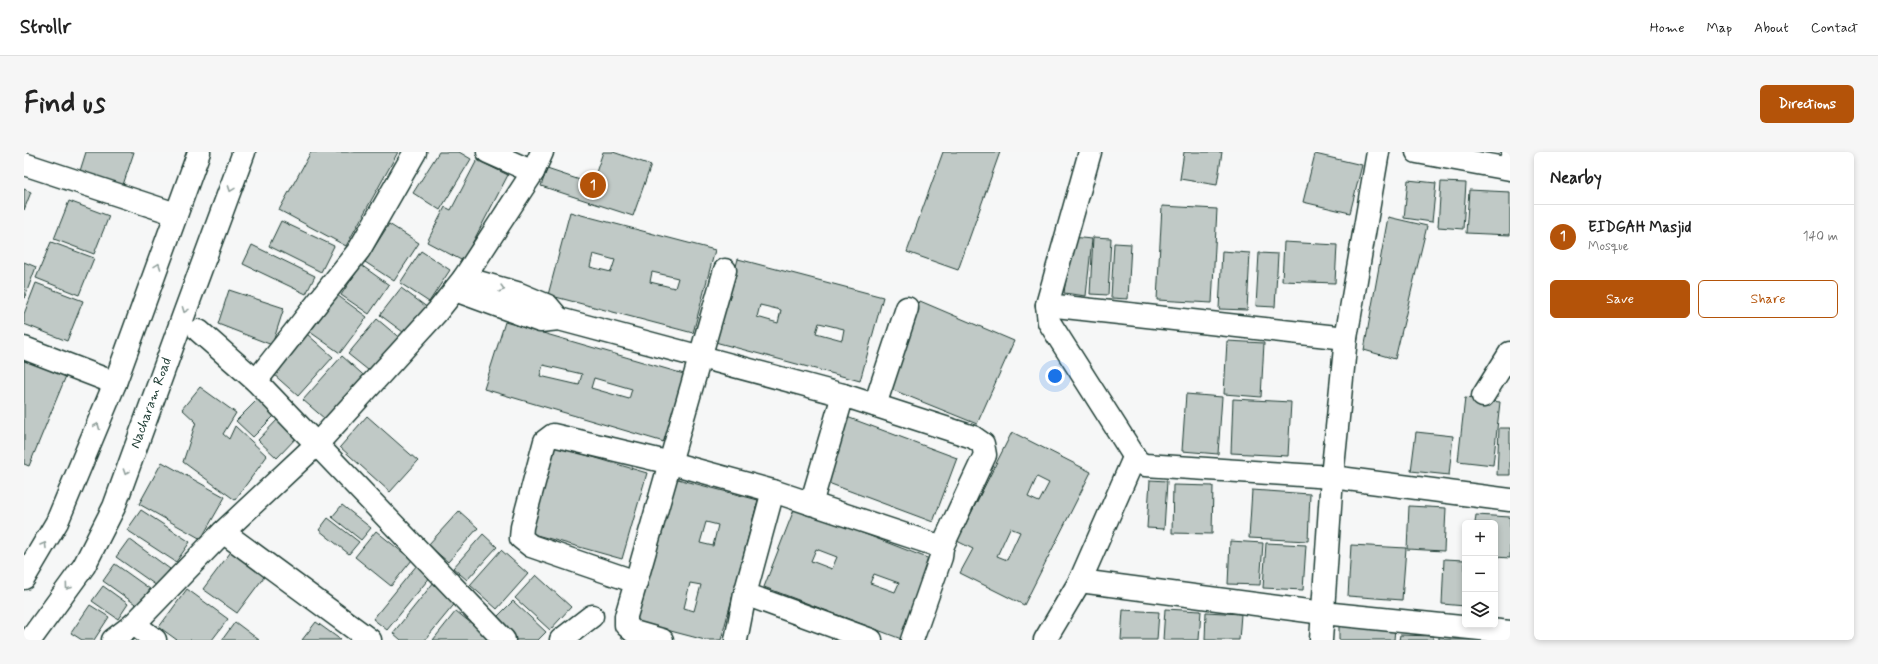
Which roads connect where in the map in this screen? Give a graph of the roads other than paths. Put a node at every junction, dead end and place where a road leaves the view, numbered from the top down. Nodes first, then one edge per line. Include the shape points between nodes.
1 (199, 152) edge
2 (244, 152) edge
3 (416, 152) edge
4 (488, 152) edge
5 (542, 152) edge
6 (1090, 152) edge
7 (1378, 152) edge
8 (1417, 152) edge
9 (1507, 163) edge
10 (24, 164) edge
11 (532, 172) junction
12 (176, 214) junction
13 (725, 270) dead end
14 (459, 284) junction
15 (1047, 305) junction
16 (907, 308) dead end
17 (199, 331) dead end
18 (1346, 338) junction
19 (24, 348) edge
20 (1510, 353) edge
21 (700, 357) junction
22 (256, 381) junction
23 (115, 383) junction
24 (843, 395) junction
25 (1483, 396) dead end
26 (875, 405) junction
27 (317, 444) junction
28 (1134, 458) junction
29 (671, 463) junction
30 (1332, 477) junction
31 (773, 491) junction
32 (1510, 500) edge
33 (811, 504) junction
34 (223, 532) junction
35 (942, 547) junction
36 (24, 578) edge
37 (1080, 581) junction
38 (636, 582) junction
39 (745, 594) junction
40 (1324, 613) junction
41 (592, 616) dead end
42 (134, 624) junction
43 (1510, 632) edge
44 (30, 640) edge
45 (113, 640) edge
46 (154, 640) edge
47 (370, 640) edge
48 (504, 640) edge
49 (561, 640) edge
50 (662, 640) edge
51 (736, 640) edge
52 (871, 640) edge
53 (912, 640) edge
54 (1045, 640) edge
55 (1321, 640) edge

1 - 12 street
2 -> 44 street, Nacharam Road via 114,507 84,566
3 - 22 street via 360,250
4 - 11 street
5 - 11 street
6 - 15 street
7 - 18 street
8 - 9 street
10 - 12 street
11 - 14 street
23 -> 12 street
13 - 21 street
14 - 21 street via 517,293 548,306 559,319
14 - 27 street via 437,312
15 - 18 street
15 - 28 street via 1049,322
16 - 26 street
17 - 22 street
18 - 30 street
19 - 23 street
20 - 25 street
21 - 24 street
21 - 29 street
22 - 27 street
36 -> 23 street via 57,522
24 - 26 street
24 - 33 street
26 - 35 street via 973,437 983,444 985,455
27 - 34 street
27 - 48 street
28 - 30 street via 1145,465
28 - 37 street
29 - 31 street
29 - 38 street
29 - 38 street via 563,436 553,435 545,441 521,538 531,546
30 - 32 street
30 - 40 street
31 - 33 street
31 - 39 street
33 - 35 street
34 - 42 street
34 - 47 street
35 - 53 street via 941,557
37 - 40 street
37 - 54 street
38 - 50 street via 626,616 626,625 634,632
39 - 51 street
39 - 52 street
40 - 43 street
40 - 55 street
41 - 49 street
42 - 45 street
42 - 46 street

